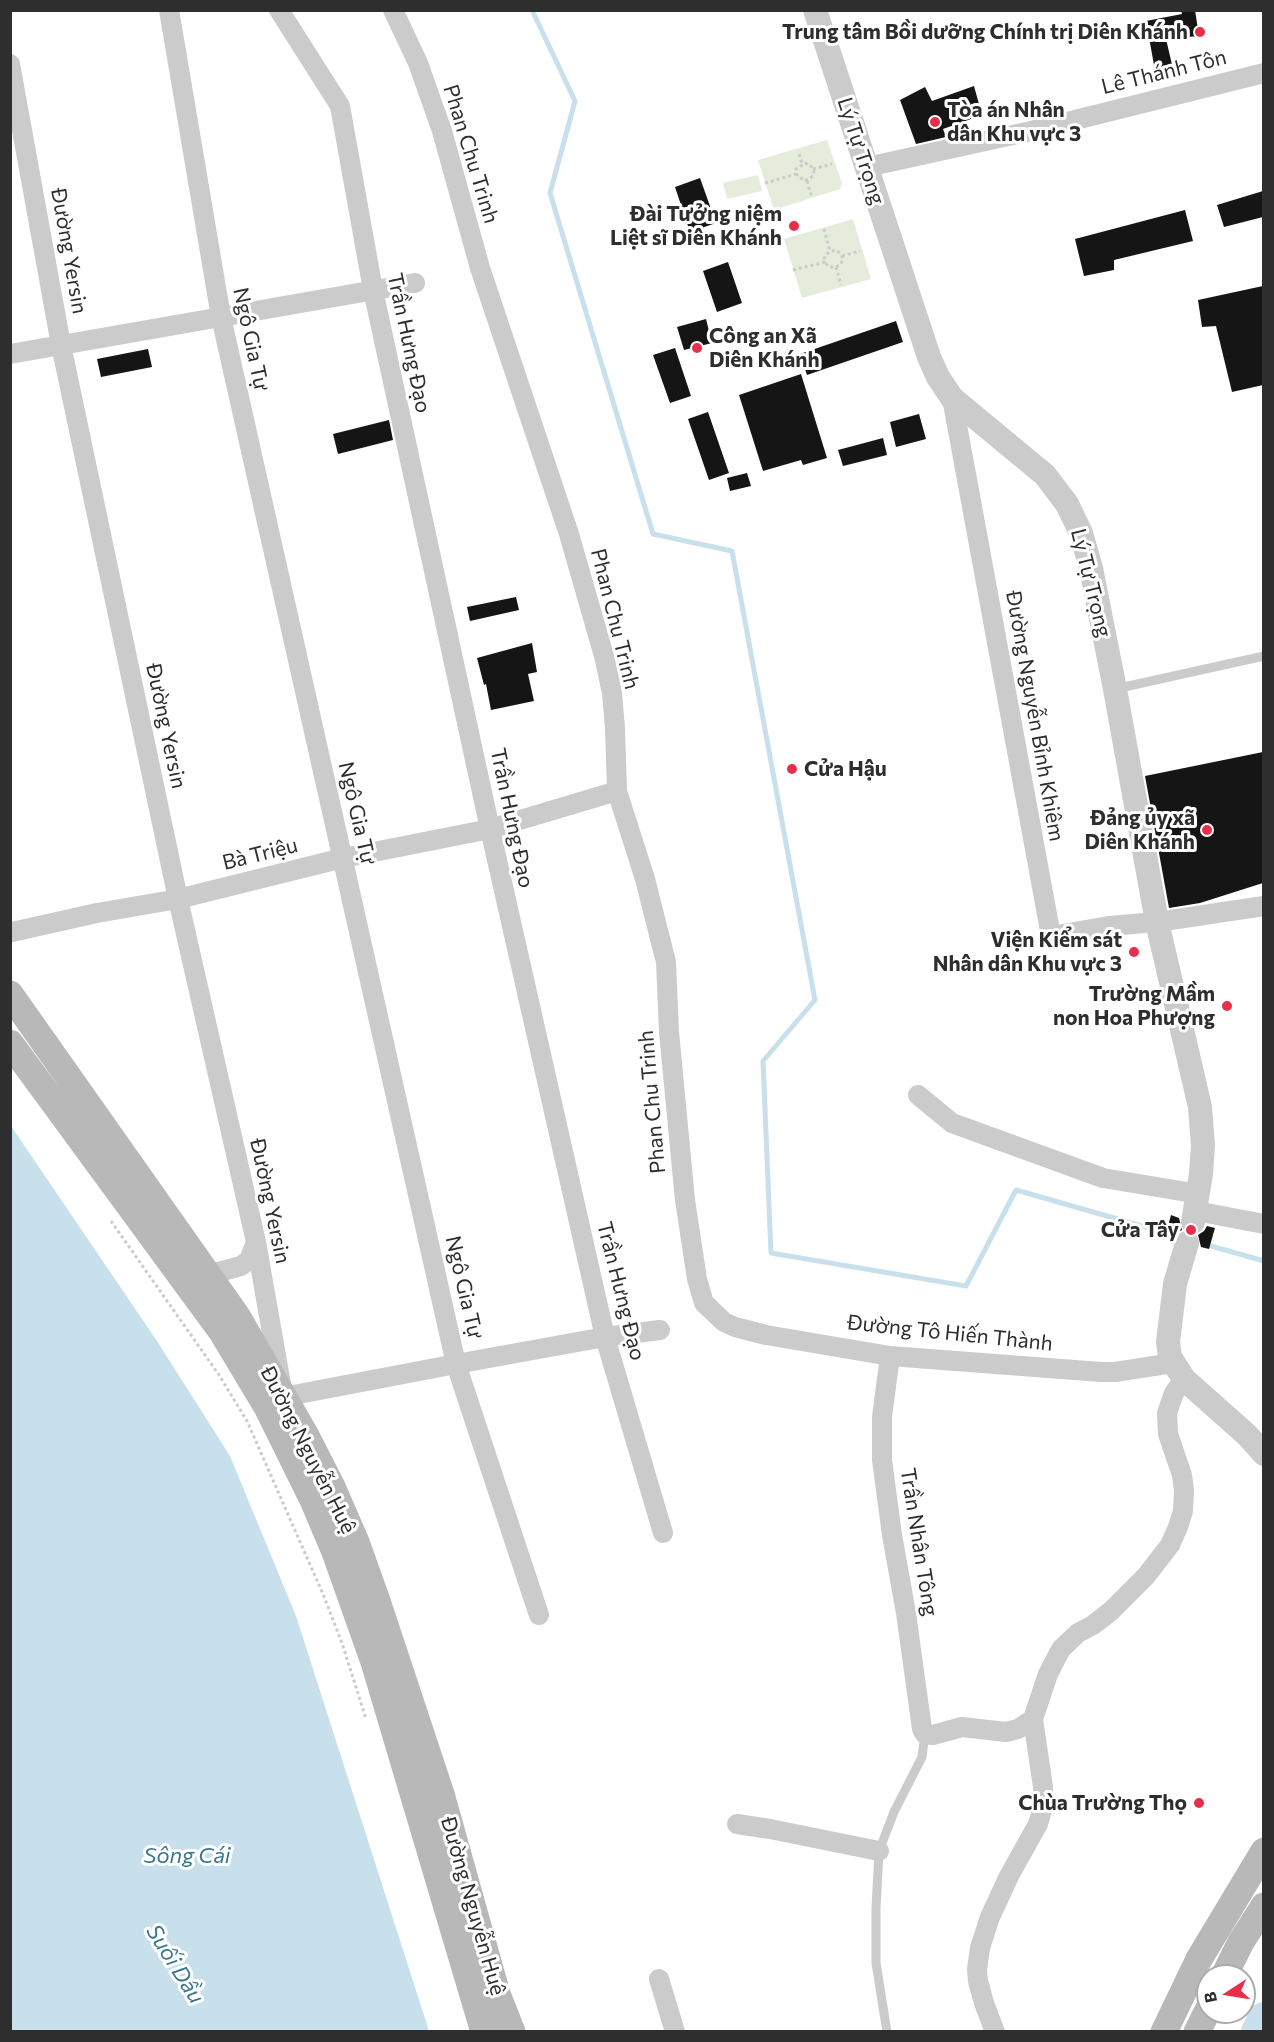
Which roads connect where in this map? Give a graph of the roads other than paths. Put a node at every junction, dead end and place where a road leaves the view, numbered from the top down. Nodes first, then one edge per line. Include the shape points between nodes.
1 (169, 10) edge
2 (279, 10) edge
3 (393, 10) edge
4 (815, 10) edge
5 (10, 64) edge
6 (1263, 73) edge
7 (867, 167) junction
8 (415, 283) dead end
9 (373, 290) junction
10 (221, 317) junction
11 (61, 345) junction
12 (10, 354) edge
13 (952, 398) junction
14 (1263, 656) edge
15 (1115, 689) junction
16 (617, 791) junction
17 (490, 829) junction
18 (343, 858) junction
19 (178, 899) junction
20 (1263, 906) edge
21 (1157, 922) junction
22 (11, 931) edge
23 (10, 994) edge
24 (10, 1043) edge
25 (918, 1095) dead end
26 (1194, 1217) junction
27 (1263, 1224) edge
28 (256, 1242) junction
29 (202, 1267) junction
30 (724, 1322) joint
31 (660, 1330) dead end
32 (605, 1337) junction
33 (890, 1356) junction
34 (456, 1364) junction
35 (1178, 1371) junction
36 (275, 1402) junction
37 (1263, 1454) edge
38 (663, 1533) dead end
39 (539, 1615) dead end
40 (1033, 1719) junction
41 (925, 1734) junction
42 (441, 1794) junction
43 (415, 1802) junction
44 (737, 1824) dead end
45 (879, 1851) junction
46 (1263, 1851) edge
47 (1263, 1906) edge
48 (1230, 1964) edge
49 (659, 1979) dead end
50 (484, 2031) edge
51 (512, 2031) edge
52 (675, 2031) edge
53 (887, 2031) edge
54 (995, 2031) edge
55 (1164, 2031) edge

1 - 10 street, Ngô Gia Tự
2 - 9 street, Trần Hưng Đạo via 340,106
3 - 16 street, Phan Chu Trinh via 418,63 442,131 483,277 604,656 612,693
4 - 7 street, Lý Tự Trọng
5 - 11 street, Đường Yersin
6 - 7 street, Lê Thánh Tôn
7 - 13 street, Lý Tự Trọng via 929,357
8 - 9 street
9 - 10 street
9 - 17 street, Trần Hưng Đạo
10 - 11 street
10 - 18 street, Ngô Gia Tự
11 - 12 street
11 - 19 street, Đường Yersin
13 - 15 street, Lý Tự Trọng via 1045,475 1067,504 1091,568
13 - 21 street, Đường Nguyễn Bỉnh Khiêm via 1051,936
14 - 15 lane
15 - 21 street, Lý Tự Trọng
16 - 17 street, Bà Triệu
16 - 30 street, Phan Chu Trinh via 666,962 674,1090 697,1280 704,1303
17 - 18 street, Bà Triệu
17 - 32 street, Trần Hưng Đạo
18 - 19 street, Bà Triệu
18 - 34 street, Ngô Gia Tự
19 - 22 street, Bà Triệu
19 - 28 street, Đường Yersin
20 - 21 street
21 - 26 street, Lý Tự Trọng via 1200,1107 1203,1146
23 - 29 main road, Đường Nguyễn Huệ
24 - 36 main road, Đường Nguyễn Huệ
25 - 26 street via 952,1124 1103,1178
26 - 27 street
26 - 35 street, Lý Tự Trọng via 1175,1284 1168,1341
28 - 29 street via 249,1260 241,1266 215,1273
28 - 36 street, Đường Yersin
29 - 36 main road, Đường Nguyễn Huệ via 237,1316
30 - 33 street, Đường Tô Hiến Thành via 766,1335
31 - 32 street
32 - 34 street
32 - 38 street, Trần Hưng Đạo
33 - 35 street, Đường Tô Hiến Thành via 1101,1372
33 - 41 street, Trần Nhân Tông via 882,1417 882,1460
34 - 36 street
34 - 39 street, Ngô Gia Tự
35 - 37 street
35 - 40 street via 1167,1413 1168,1434 1184,1490 1178,1527 1170,1545 1146,1576 1111,1611 1061,1650 1048,1674
36 - 42 main road, Đường Nguyễn Huệ via 333,1489 356,1542
36 - 43 main road, Đường Nguyễn Huệ via 374,1662
40 - 41 street via 1006,1732 962,1727
40 - 54 street via 1043,1787 1041,1814 990,1917 977,1969
41 - 45 lane, Trần Nhân Tông via 922,1757
42 - 43 main road
42 - 51 main road, Đường Nguyễn Huệ via 497,1994
43 - 50 main road, Đường Nguyễn Huệ
44 - 45 street
45 - 53 lane, Trần Nhân Tông via 876,1963
46 - 55 main road via 1199,1959
47 - 48 main road
49 - 52 street

